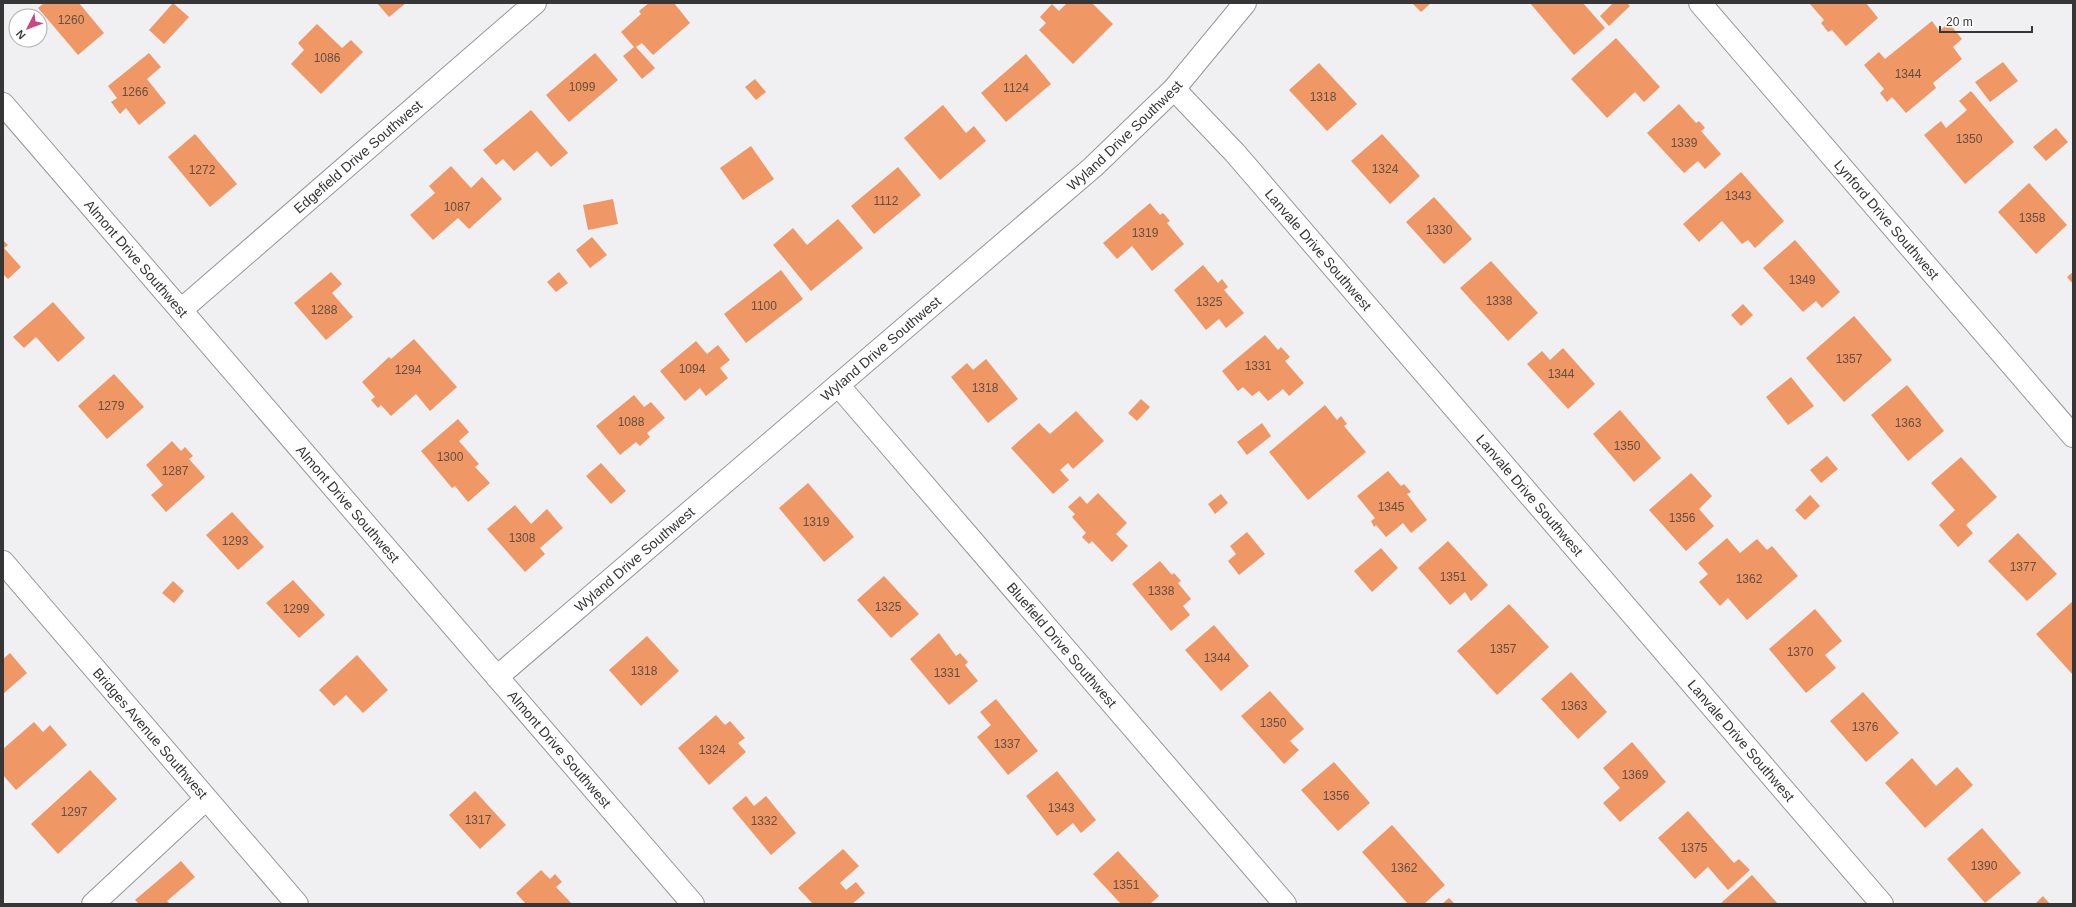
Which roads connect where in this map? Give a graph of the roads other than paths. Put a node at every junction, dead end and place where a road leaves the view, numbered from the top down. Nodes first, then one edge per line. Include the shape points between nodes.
1 (535, 3) edge
2 (1245, 3) edge
3 (1700, 3) edge
4 (1174, 89) junction
5 (3, 104) edge
6 (181, 310) junction
7 (838, 386) junction
8 (2073, 436) edge
9 (3, 562) edge
10 (497, 677) junction
11 (206, 799) junction
12 (93, 904) edge
13 (297, 904) edge
14 (693, 904) edge
15 (1285, 904) edge
16 (1882, 904) edge

1 - 6 street, Edgefield Drive Southwest
2 - 4 street, Wyland Drive Southwest
3 - 8 street, Lynford Drive Southwest
4 - 7 street, Wyland Drive Southwest via 1093,167
4 - 16 street, Lanvale Drive Southwest via 1235,153
5 - 6 street, Almont Drive Southwest
6 - 10 street, Almont Drive Southwest
7 - 10 street, Wyland Drive Southwest
7 - 15 street, Bluefield Drive Southwest
9 - 11 street, Bridges Avenue Southwest
10 - 14 street, Almont Drive Southwest
11 - 12 street
11 - 13 street, Bridges Avenue Southwest

